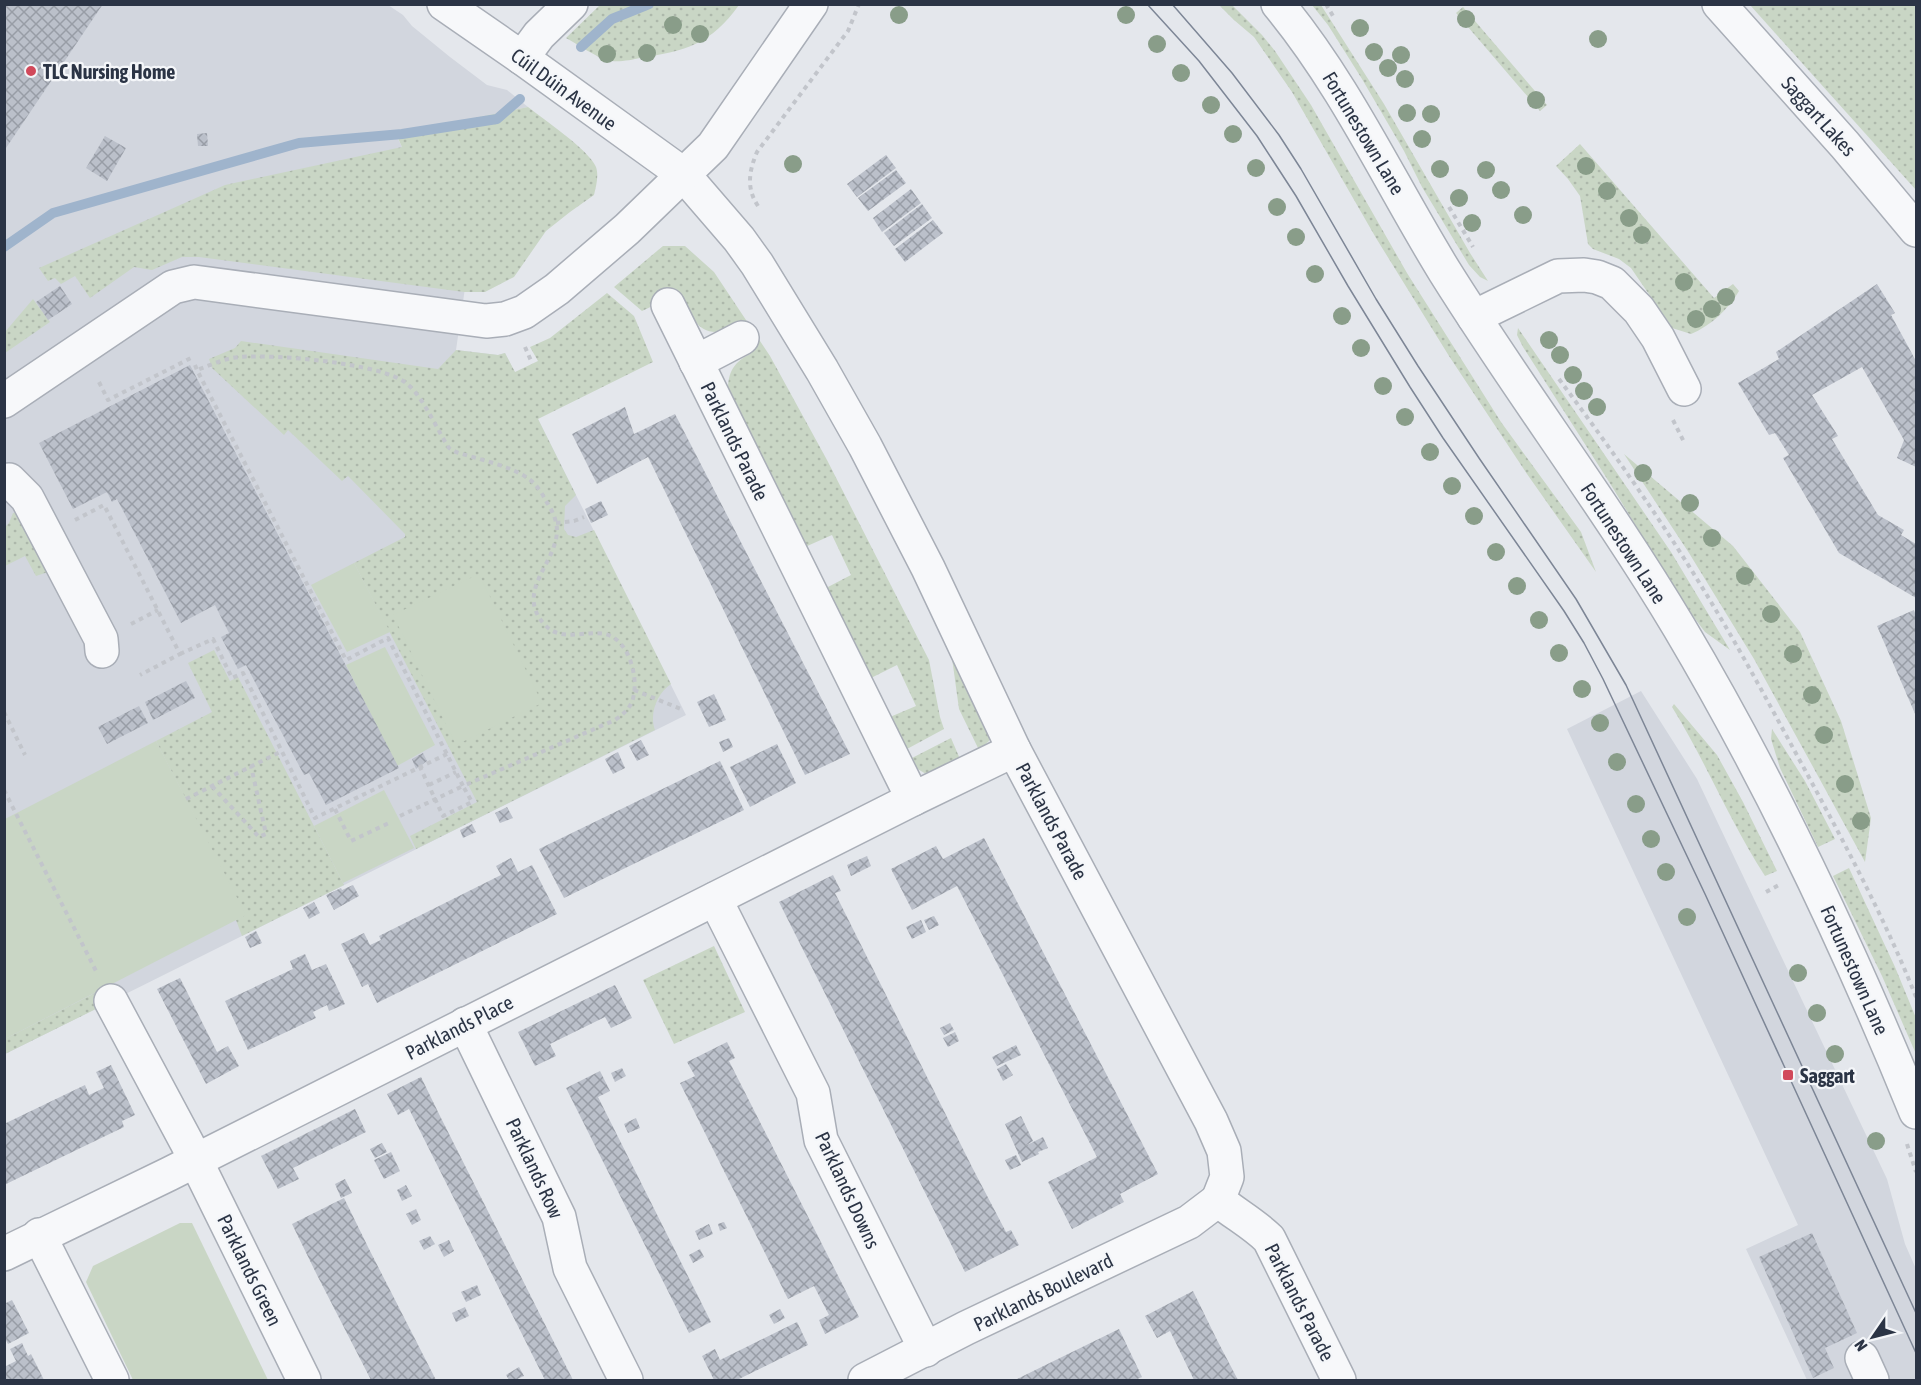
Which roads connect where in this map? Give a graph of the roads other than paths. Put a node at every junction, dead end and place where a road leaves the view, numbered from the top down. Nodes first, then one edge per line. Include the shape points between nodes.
1 (444, 4) edge
2 (571, 4) edge
3 (811, 4) edge
4 (1278, 4) edge
5 (1719, 4) edge
6 (522, 58) junction
7 (683, 174) junction
8 (1917, 230) edge
9 (668, 305) dead end
10 (1474, 317) junction
11 (742, 338) dead end
12 (696, 362) junction
13 (1676, 400) road end
14 (4, 401) edge
15 (6, 485) edge
16 (102, 651) dead end
17 (1014, 750) junction
18 (913, 799) junction
19 (715, 899) junction
20 (111, 1001) road end
21 (465, 1024) junction
22 (1911, 1125) edge
23 (194, 1160) junction
24 (1218, 1200) junction
25 (39, 1235) junction
26 (4, 1254) edge
27 (926, 1350) junction
28 (112, 1380) edge
29 (304, 1380) edge
30 (627, 1380) edge
31 (865, 1380) edge
32 (1339, 1380) edge

1 - 6 street, Cúil Dúin Avenue
2 - 6 street
3 - 7 street via 719,138
4 - 10 street, Fortunestown Lane via 1328,72
5 - 8 street, Saggart Lakes
6 - 7 street, Cúil Dúin Avenue
7 - 14 street via 557,289 524,312 505,319 460,319 194,282 173,287
7 - 17 street, Cúil Dúin Avenue via 757,264 822,370 928,568
9 - 12 street, Parklands Parade
10 - 13 street via 1558,276 1584,275 1612,283 1639,310 1658,338
10 - 22 street, Fortunestown Lane via 1613,523 1720,698 1810,869 1843,941
11 - 12 street, Parklands Parade
12 - 18 street, Parklands Parade
15 - 16 street via 27,498 101,639
17 - 18 street, Parklands Parade
17 - 24 street, Parklands Parade via 1211,1121 1224,1151 1227,1177
18 - 19 street, Parklands Place
19 - 21 street, Parklands Place
19 - 27 street, Parklands Downs via 813,1093 821,1140
20 - 23 street, Parklands Green
21 - 23 street, Parklands Place
21 - 30 street, Parklands Row via 559,1217 570,1268
23 - 25 street, Parklands Place
23 - 29 street, Parklands Green
24 - 27 street, Parklands Boulevard via 1189,1222
24 - 32 street, Parklands Parade via 1269,1239
25 - 26 street, Parklands Place
25 - 28 street
27 - 31 street, Parklands Boulevard

